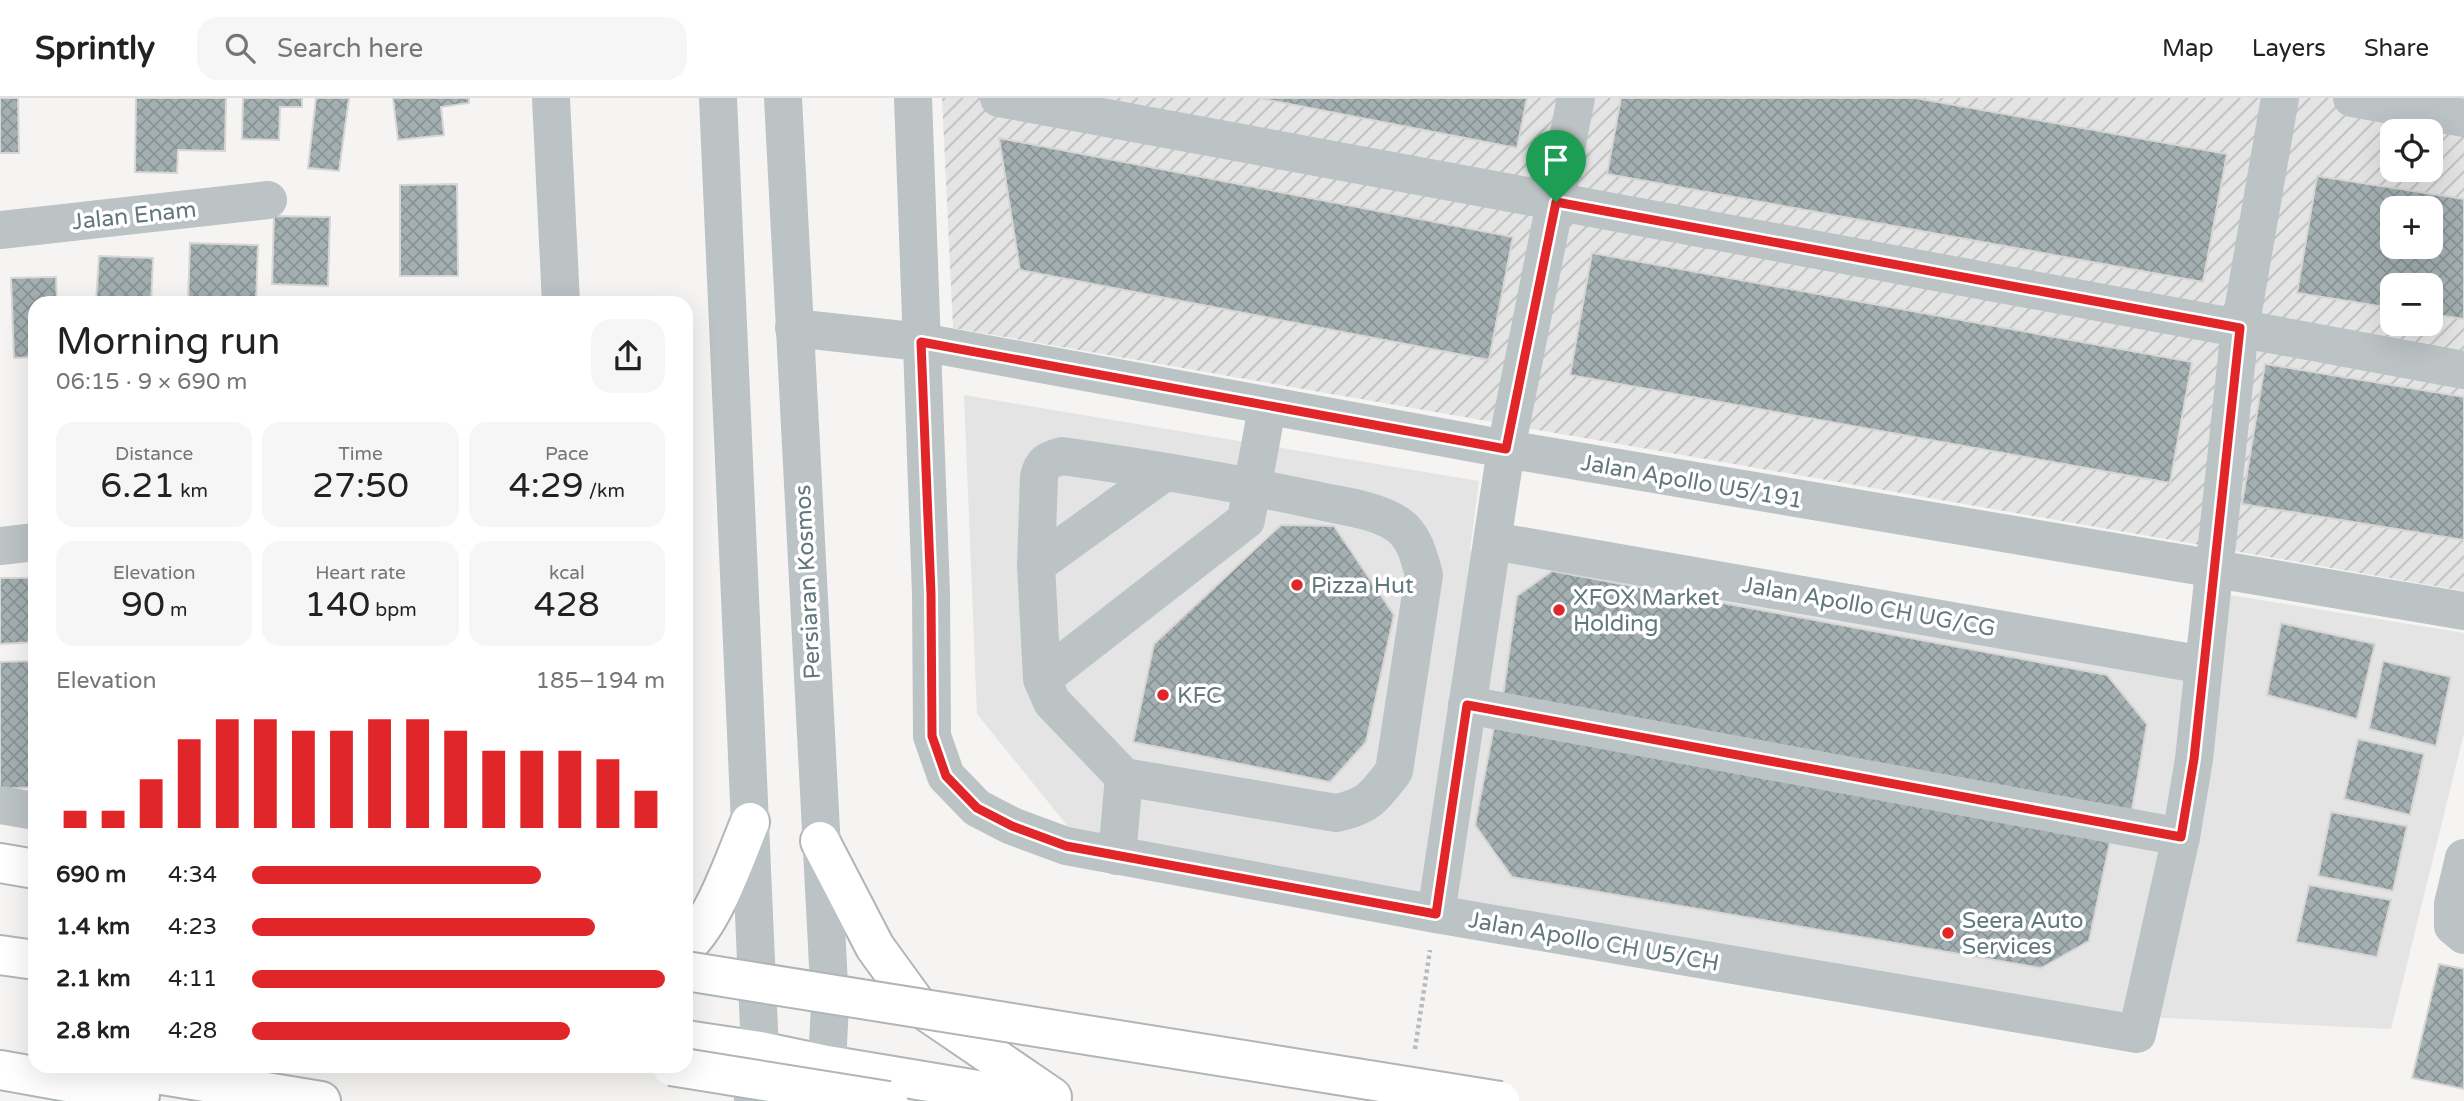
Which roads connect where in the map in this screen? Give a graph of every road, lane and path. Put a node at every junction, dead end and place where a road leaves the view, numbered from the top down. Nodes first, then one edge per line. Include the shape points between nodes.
1 (551, 98) edge
2 (718, 98) edge
3 (783, 98) edge
4 (914, 98) edge
5 (999, 98) edge
6 (1576, 98) edge
7 (2280, 98) edge
8 (2353, 98) edge
9 (2464, 118) edge
10 (268, 200) dead end
11 (1556, 202) junction
12 (0, 230) edge
13 (561, 296) edge
14 (794, 328) junction
15 (2240, 328) junction
16 (921, 342) junction
17 (2464, 370) edge
18 (1267, 406) junction
19 (1506, 449) junction
20 (1165, 472) junction
21 (1252, 486) junction
22 (1493, 541) junction
23 (28, 543) edge
24 (0, 546) edge
25 (1036, 565) junction
26 (2214, 570) junction
27 (2464, 611) edge
28 (2204, 665) junction
29 (1042, 679) junction
30 (1467, 705) junction
31 (1124, 777) junction
32 (0, 805) edge
33 (28, 810) edge
34 (750, 822) junction
35 (2181, 837) junction
36 (820, 841) junction
37 (1117, 856) junction
38 (2464, 858) edge
39 (0, 863) edge
40 (28, 868) edge
41 (1436, 914) junction
42 (2464, 935) edge
43 (0, 938) edge
44 (693, 940) edge
45 (28, 942) edge
46 (0, 955) edge
47 (28, 959) edge
48 (693, 972) edge
49 (693, 1041) edge
50 (0, 1048) edge
51 (760, 1051) junction
52 (28, 1053) edge
53 (1414, 1055) dead end
54 (0, 1070) edge
55 (693, 1070) edge
56 (150, 1073) edge
57 (823, 1083) edge
58 (177, 1101) edge
59 (321, 1101) edge
60 (753, 1101) edge
61 (888, 1101) edge
62 (1044, 1101) edge
63 (1058, 1101) edge
64 (1500, 1101) edge

1 - 13 street
2 - 34 street
3 - 14 street, Persiaran Kosmos
4 - 16 street
5 - 11 street
6 - 11 street
7 - 15 street
8 - 9 street
10 - 12 street, Jalan Enam
11 - 15 street
11 - 19 street
14 - 16 street, Jalan Apollo U5/191
14 - 36 street, Persiaran Kosmos
15 - 17 street
15 - 26 street
16 - 18 street, Jalan Apollo U5/191
16 - 37 street, Jalan Apollo CH U5/CH via 932,736 946,776 977,808 1012,826 1066,846
18 - 19 street, Jalan Apollo U5/191
18 - 21 street
19 - 22 street
19 - 26 street, Jalan Apollo U5/191
20 - 21 street
20 - 25 street
20 - 25 street via 1062,456 1047,460 1039,477
21 - 29 street via 1245,520
21 - 31 street via 1377,514 1399,525 1417,548 1424,575 1394,771 1376,795 1357,809 1336,813
22 - 28 street, Jalan Apollo CH UG/CG
22 - 30 street
23 - 24 street
25 - 29 street
26 - 27 street, Jalan Apollo U5/191
26 - 28 street
28 - 35 street
29 - 31 street via 1052,702
30 - 35 street
30 - 41 street
31 - 37 street
32 - 33 street
34 - 44 highway via 720,892
34 - 51 street
35 - 41 street, Jalan Apollo CH U5/CH via 2137,1034
36 - 57 street, Persiaran Kosmos via 830,1004
36 - 63 highway via 875,947 918,1005
37 - 41 street, Jalan Apollo CH U5/CH
38 - 42 street via 2452,926
39 - 40 highway
41 - 53 path
43 - 45 highway
46 - 47 highway
48 - 64 highway, bridge
49 - 51 highway
50 - 52 highway
51 - 57 highway
51 - 60 street
54 - 58 highway
55 - 61 highway, bridge
56 - 59 highway
57 - 62 highway

